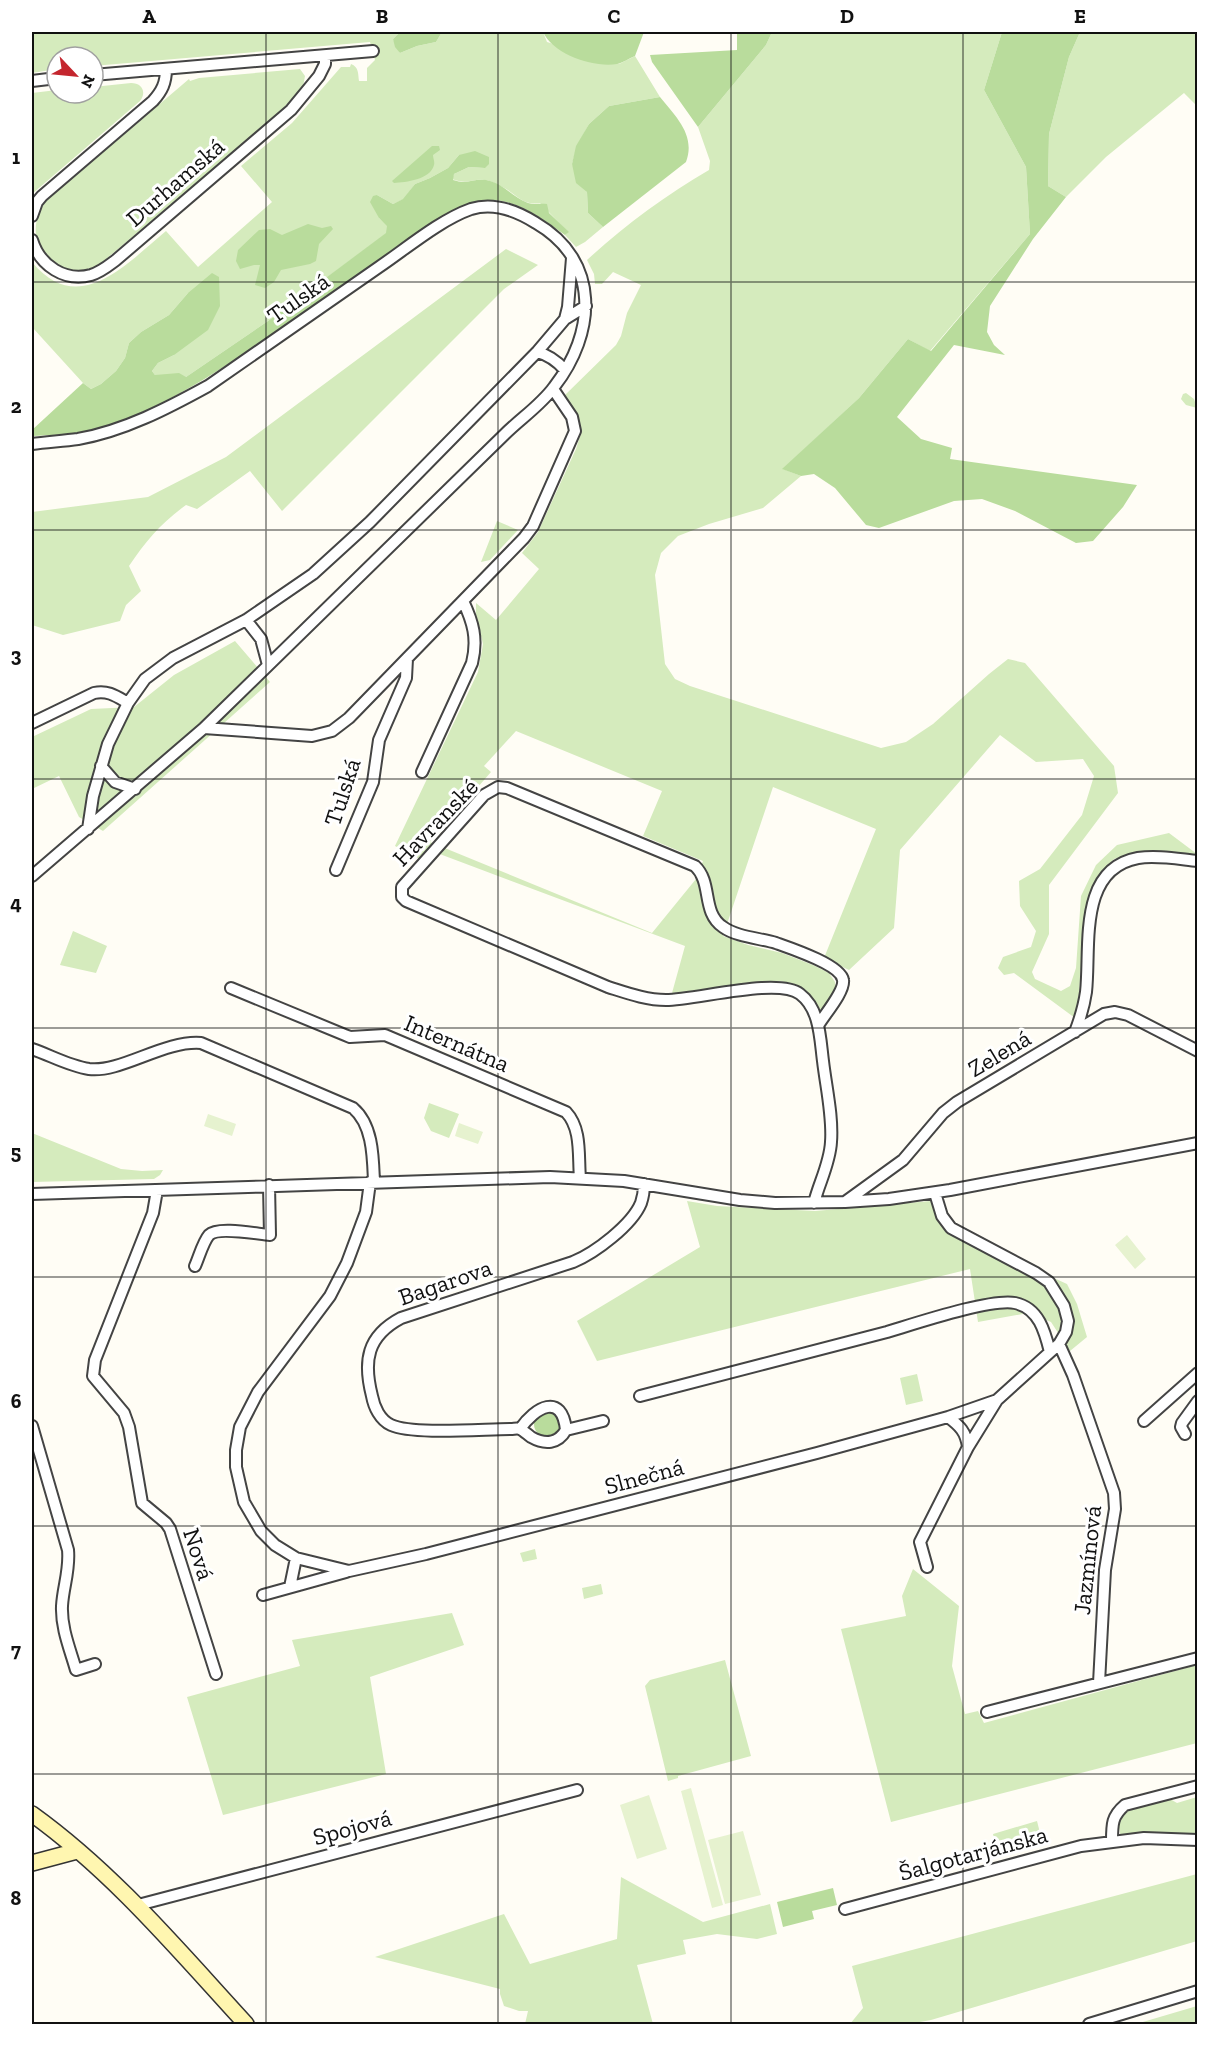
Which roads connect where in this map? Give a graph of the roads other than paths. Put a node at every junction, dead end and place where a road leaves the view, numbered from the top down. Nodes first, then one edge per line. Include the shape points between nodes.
1 (373, 51) dead end
2 (325, 56) junction
3 (166, 69) junction
4 (105, 74) edge
5 (32, 216) edge
6 (32, 240) edge
7 (572, 258) junction
8 (586, 306) junction
9 (565, 319) junction
10 (537, 352) junction
11 (565, 370) junction
12 (553, 389) junction
13 (32, 444) edge
14 (463, 601) junction
15 (246, 620) junction
16 (407, 659) junction
17 (268, 665) junction
18 (128, 704) junction
19 (32, 723) edge
20 (204, 728) junction
21 (101, 766) junction
22 (422, 772) dead end
23 (135, 789) junction
24 (88, 829) junction
25 (1197, 861) edge
26 (336, 870) dead end
27 (32, 876) edge
28 (231, 988) dead end
29 (819, 1024) junction
30 (1075, 1032) junction
31 (32, 1049) edge
32 (1197, 1051) edge
33 (1197, 1143) edge
34 (580, 1178) junction
35 (372, 1182) junction
36 (644, 1184) junction
37 (269, 1185) junction
38 (157, 1190) junction
39 (935, 1193) junction
40 (32, 1194) edge
41 (844, 1202) junction
42 (813, 1203) junction
43 (195, 1266) dead end
44 (1059, 1344) junction
45 (1050, 1352) junction
46 (1197, 1373) edge
47 (640, 1396) dead end
48 (997, 1400) junction
49 (1197, 1401) edge
50 (948, 1418) junction
51 (603, 1421) dead end
52 (1144, 1421) dead end
53 (32, 1426) edge
54 (520, 1429) junction
55 (566, 1430) junction
56 (1185, 1434) dead end
57 (968, 1447) junction
58 (296, 1558) junction
59 (927, 1567) dead end
60 (349, 1571) junction
61 (290, 1587) junction
62 (263, 1595) dead end
63 (1197, 1658) edge
64 (95, 1664) dead end
65 (216, 1674) dead end
66 (1099, 1683) junction
67 (987, 1712) dead end
68 (1197, 1786) edge
69 (577, 1790) dead end
70 (32, 1814) edge
71 (1197, 1840) edge
72 (1112, 1841) junction
73 (77, 1851) junction
74 (32, 1863) edge
75 (138, 1905) junction
76 (845, 1909) dead end
77 (1197, 1991) edge
78 (246, 2025) edge
79 (1089, 2025) edge

1 - 2 street
2 - 3 street
2 - 6 street, Durhamská via 319,76 291,110 100,272 82,276 56,271 41,260
3 - 4 street
3 - 5 street via 162,91 153,101 42,196
7 - 8 street, Tulská via 584,281
7 - 9 street
7 - 13 street, Tulská via 554,235 522,215 496,207 471,209 430,232 208,386 180,401 106,432
8 - 9 street
8 - 11 street, Tulská via 580,336
9 - 10 street
10 - 11 street via 557,361
10 - 15 street via 343,548 300,584
11 - 12 street, Tulská
12 - 14 street, Tulská via 572,417 573,438 528,532
12 - 17 street, Tulská
14 - 16 street, Tulská
14 - 22 street via 475,631 472,663
15 - 17 street via 261,639
15 - 18 street via 157,669
16 - 20 street, Tulská via 349,718 323,735
16 - 26 street, Tulská via 406,678 379,740 373,782
17 - 20 street, Tulská
18 - 19 street via 103,691
18 - 21 street
20 - 23 street, Tulská
21 - 23 street via 115,782
21 - 24 street
23 - 24 street, Tulská
24 - 27 street, Tulská
25 - 30 street via 1136,858 1123,862 1103,879 1091,904 1086,991
28 - 34 street, Internátna via 350,1037 385,1035 566,1112 577,1129
29 - 29 street, Havranské via 804,997 783,987 667,1000 608,987 406,901 402,887 484,795 498,787 507,788 695,866 702,877 709,912 725,929 776,943 830,966 844,982
29 - 42 street, Havranské via 831,1143
30 - 32 street, Zelená via 1104,1014 1122,1013
30 - 41 street, Zelená via 957,1102 903,1160
31 - 35 street via 90,1069 183,1044 201,1043 363,1115 368,1126
33 - 39 street
34 - 35 street
34 - 36 street
35 - 37 street
35 - 58 street, Slnečná via 366,1212 330,1296 258,1392 240,1427 236,1467 244,1502 261,1531
36 - 42 street via 740,1200
36 - 54 street, Bagarova via 641,1203 630,1220 583,1258 401,1318 373,1344 366,1366 367,1378 374,1404 388,1424 418,1430
37 - 38 street
37 - 43 street via 270,1235 212,1233
38 - 40 street
38 - 65 street, Nová via 153,1213 95,1360 93,1376 124,1413 142,1503 170,1529
39 - 41 street
39 - 44 street via 942,1216 951,1228 1036,1273 1053,1288 1068,1321
41 - 42 street
44 - 45 street, Slnečná
44 - 66 street, Jazmínová via 1114,1493
45 - 47 street via 1035,1315 1016,1303 1005,1303
45 - 48 street, Slnečná
46 - 52 street
48 - 50 street, Slnečná
48 - 57 street, Slnečná
49 - 56 street via 1182,1423
50 - 57 street via 961,1427
50 - 60 street, Slnečná
51 - 55 street, Bagarova
53 - 64 street via 68,1550 62,1607 65,1635 76,1670
54 - 55 street, Bagarova via 547,1443 555,1442
54 - 55 street via 535,1411 550,1406 563,1416
57 - 59 street, Slnečná via 920,1542
58 - 60 street, Slnečná
58 - 61 street
60 - 61 street, Slnečná
61 - 62 street, Slnečná
63 - 66 street
66 - 67 street
68 - 72 street via 1125,1805 1112,1822
69 - 75 street, Spojová
70 - 73 street
71 - 72 street, Šalgotarjánska
72 - 76 street, Šalgotarjánska
73 - 74 street
73 - 75 street
75 - 78 street
77 - 79 street

